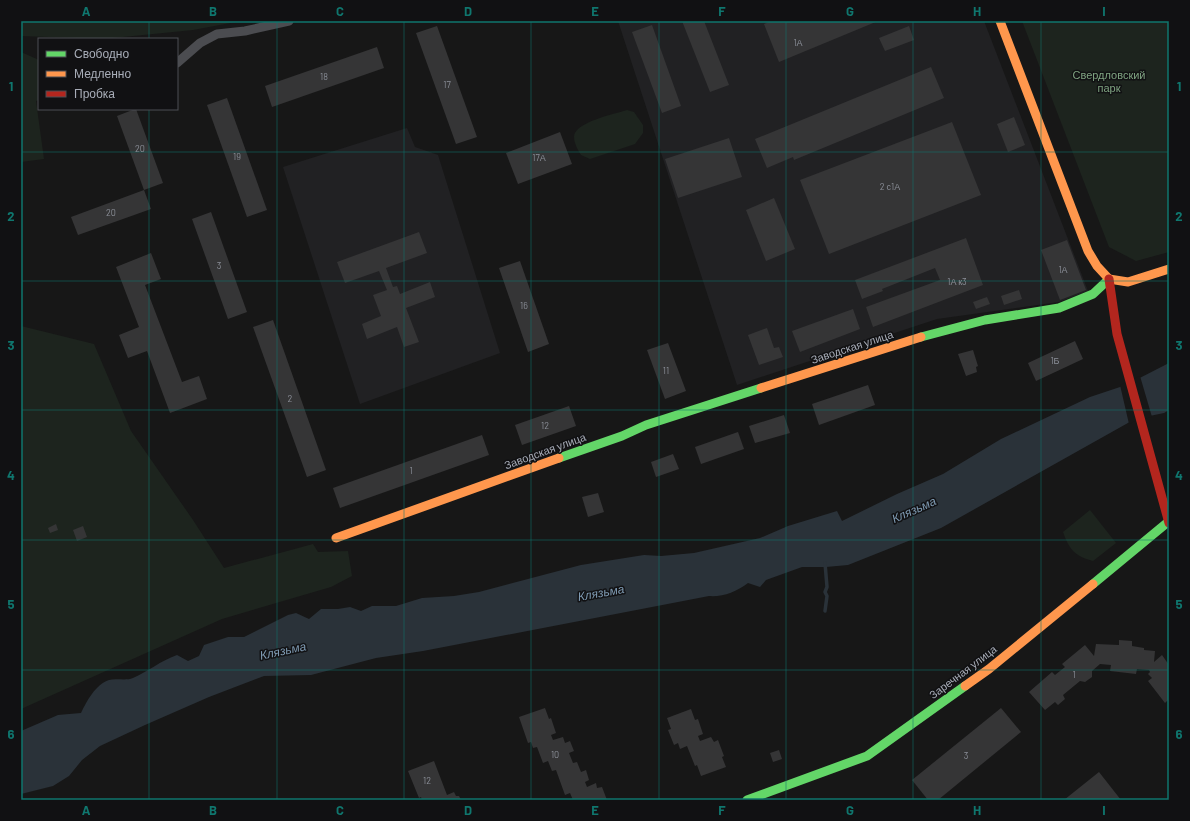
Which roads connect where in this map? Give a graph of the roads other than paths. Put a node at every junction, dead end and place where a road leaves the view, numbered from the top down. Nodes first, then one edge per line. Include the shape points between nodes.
1 (290, 21) edge
2 (1000, 21) edge
3 (178, 63) edge
4 (1169, 269) edge
5 (1109, 279) junction
6 (1169, 522) edge
7 (336, 538) dead end
8 (747, 800) edge

1 - 3 street via 217,34 200,43
2 - 5 street via 1088,251
4 - 5 street via 1128,282
5 - 6 street via 1118,334
5 - 7 street, Заводская улица via 1093,294 1059,308 985,320 928,335 646,425 622,436
6 - 8 street, Заречная улица via 989,669 867,756

